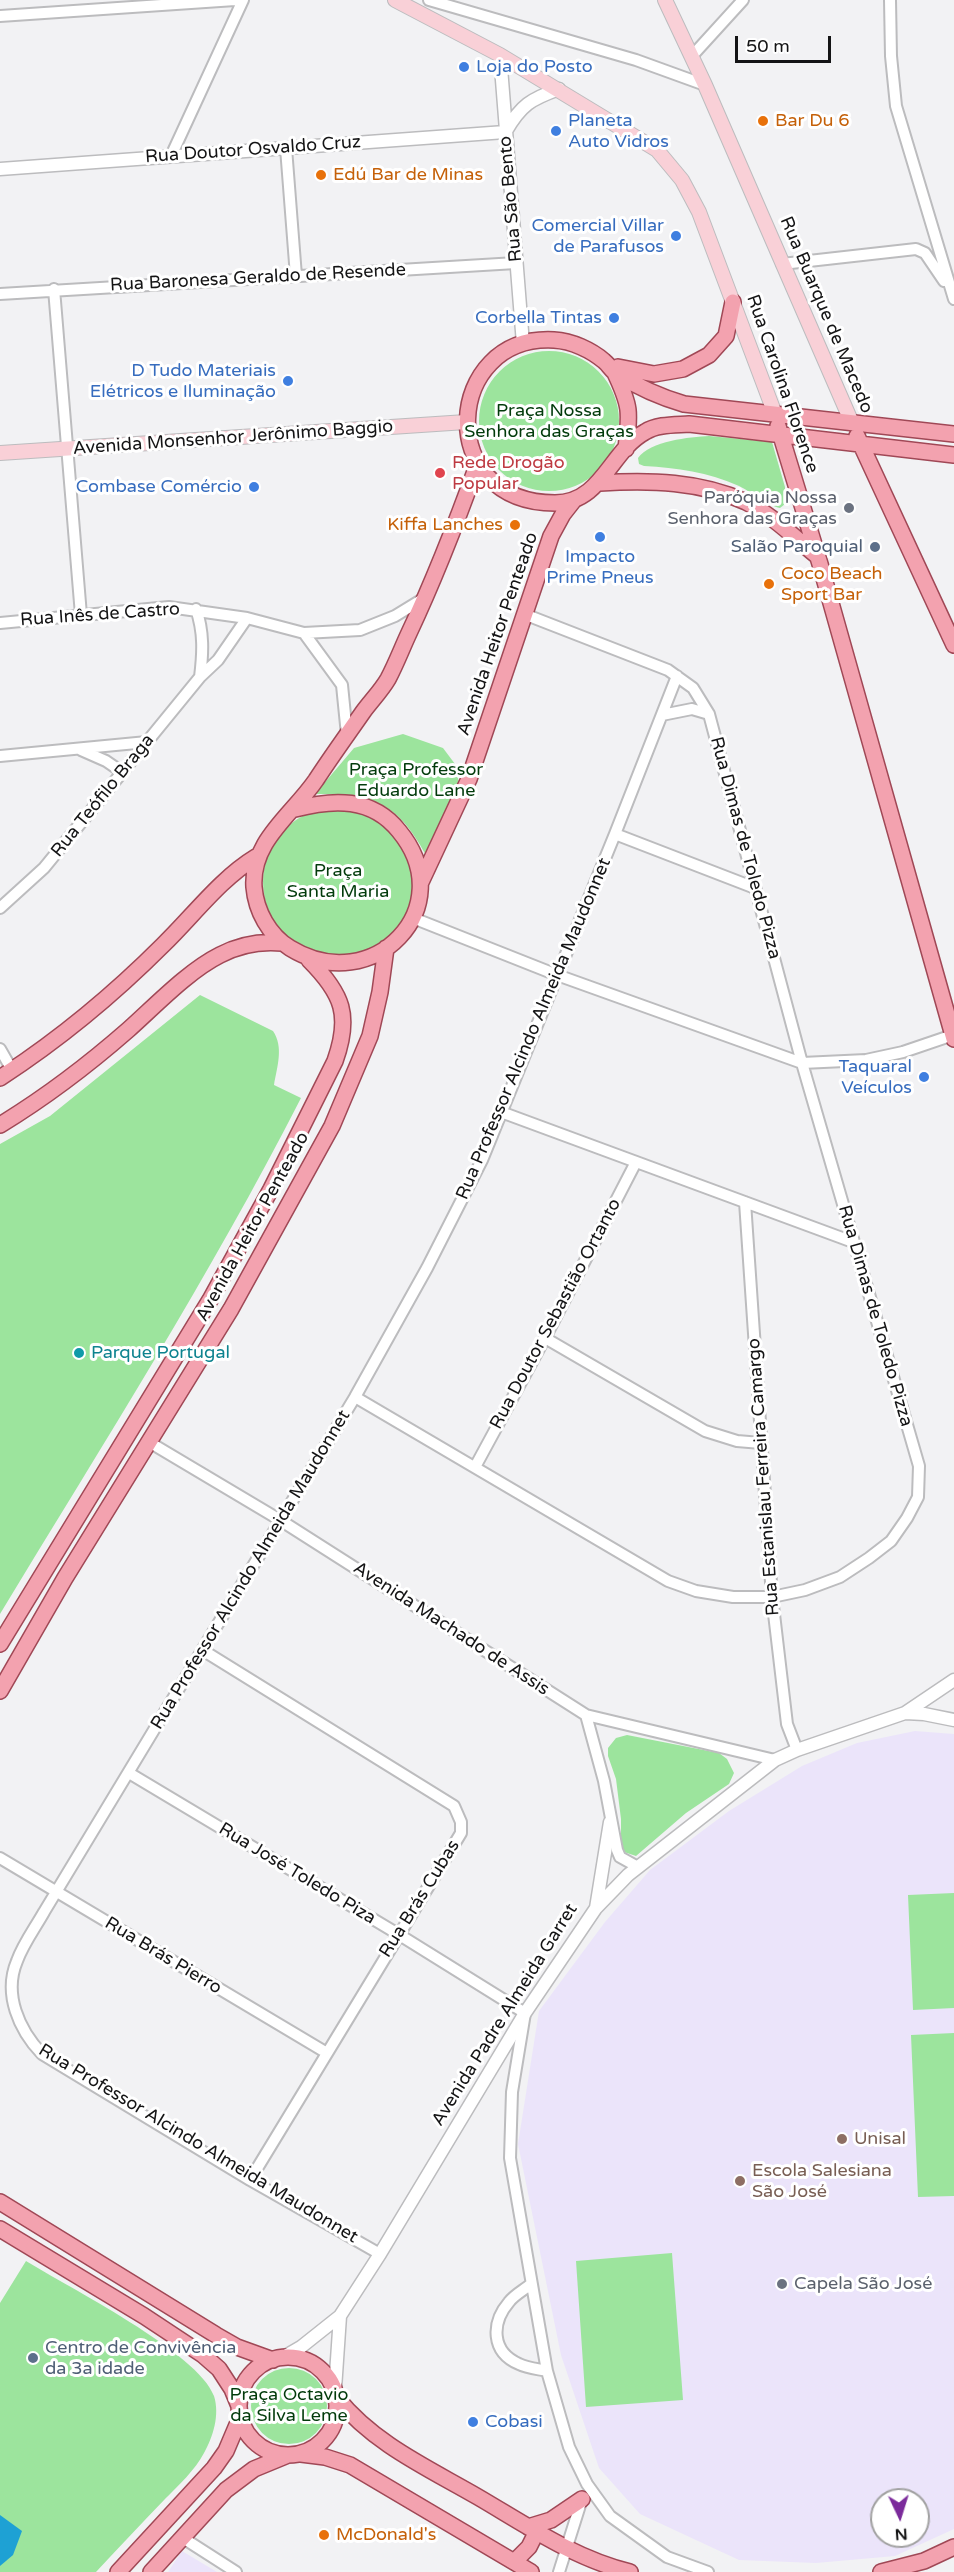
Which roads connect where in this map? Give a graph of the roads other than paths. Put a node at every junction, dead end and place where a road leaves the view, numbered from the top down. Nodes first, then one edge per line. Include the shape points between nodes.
1 (235, 0) edge
2 (243, 0) edge
3 (395, 0) edge
4 (429, 0) edge
5 (665, 0) edge
6 (743, 0) edge
7 (890, 0) edge
8 (0, 16) edge
9 (500, 55) junction
10 (692, 56) junction
11 (705, 85) junction
12 (559, 89) junction
13 (505, 132) junction
14 (286, 148) junction
15 (171, 156) junction
16 (0, 169) edge
17 (516, 263) junction
18 (782, 264) junction
19 (296, 276) junction
20 (54, 289) junction
21 (0, 294) edge
22 (952, 294) edge
23 (733, 302) junction
24 (523, 344) junction
25 (611, 368) junction
26 (775, 414) junction
27 (466, 422) junction
28 (852, 423) junction
29 (781, 434) junction
30 (954, 435) edge
31 (860, 443) junction
32 (66, 448) junction
33 (626, 449) junction
34 (0, 453) edge
35 (954, 455) edge
36 (478, 463) junction
37 (600, 483) junction
38 (574, 501) junction
39 (817, 556) junction
40 (426, 597) junction
41 (196, 609) junction
42 (524, 614) junction
43 (81, 615) junction
44 (247, 618) junction
45 (0, 623) edge
46 (304, 633) junction
47 (954, 645) edge
48 (677, 676) junction
49 (200, 677) junction
50 (709, 714) junction
51 (662, 715) junction
52 (347, 735) junction
53 (147, 742) junction
54 (78, 748) junction
55 (0, 756) edge
56 (122, 772) junction
57 (295, 809) junction
58 (615, 834) junction
59 (256, 858) junction
60 (421, 882) junction
61 (755, 888) junction
62 (0, 908) edge
63 (413, 918) junction
64 (282, 943) junction
65 (386, 948) junction
66 (308, 959) junction
67 (557, 975) junction
68 (953, 1037) edge
69 (0, 1049) edge
70 (802, 1063) junction
71 (6, 1074) edge
72 (501, 1112) junction
73 (0, 1125) edge
74 (636, 1162) junction
75 (745, 1202) junction
76 (853, 1242) junction
77 (545, 1338) junction
78 (356, 1397) junction
79 (149, 1442) junction
80 (761, 1443) junction
81 (475, 1467) junction
82 (280, 1520) junction
83 (772, 1597) junction
84 (0, 1644) edge
85 (204, 1651) junction
86 (954, 1680) edge
87 (0, 1692) edge
88 (905, 1713) junction
89 (586, 1715) junction
90 (954, 1720) edge
91 (797, 1749) junction
92 (775, 1760) junction
93 (129, 1773) junction
94 (610, 1822) junction
95 (0, 1858) edge
96 (638, 1868) junction
97 (56, 1892) junction
98 (596, 1908) junction
99 (398, 1934) junction
100 (525, 2013) junction
101 (327, 2053) junction
102 (250, 2180) junction
103 (0, 2202) edge
104 (0, 2229) edge
105 (380, 2254) junction
106 (531, 2284) junction
107 (340, 2316) junction
108 (278, 2359) junction
109 (547, 2372) junction
110 (336, 2393) junction
111 (240, 2414) junction
112 (293, 2455) junction
113 (587, 2484) junction
114 (582, 2499) junction
115 (533, 2529) junction
116 (183, 2538) junction
117 (954, 2547) edge
118 (567, 2548) junction
119 (514, 2562) junction
120 (118, 2572) edge
121 (151, 2572) edge
122 (236, 2572) edge
123 (531, 2572) edge
124 (559, 2572) edge
125 (630, 2572) edge
126 (708, 2572) edge
127 (881, 2572) edge

1 - 8 street
2 - 15 street
3 - 9 main road, Rua Carolina Florence
4 - 11 street via 636,60
5 - 10 main road, Rua Buarque de Macedo
6 - 10 street
7 - 22 street via 896,106
9 - 12 main road, Rua Carolina Florence
9 - 13 street, Rua São Bento
10 - 11 main road, Rua Buarque de Macedo
11 - 18 main road, Rua Buarque de Macedo
12 - 13 street via 532,99 516,113
12 - 23 main road, Rua Carolina Florence via 657,150 682,180 699,212
13 - 14 street, Rua Doutor Osvaldo Cruz
13 - 17 street, Rua São Bento
14 - 15 street, Rua Doutor Osvaldo Cruz
14 - 19 street
15 - 16 street, Rua Doutor Osvaldo Cruz
17 - 19 street, Rua Baronesa Geraldo de Resende
17 - 24 street, Rua São Bento
18 - 22 street via 916,249 925,253
18 - 28 main road, Rua Buarque de Macedo
19 - 20 street, Rua Baronesa Geraldo de Resende
20 - 21 street, Rua Baronesa Geraldo de Resende
20 - 32 street
23 - 25 main road via 726,336 709,355 683,369 654,374
23 - 26 main road, Rua Carolina Florence
24 - 25 main road via 554,340 576,345
24 - 27 main road via 506,351 481,376 472,390
25 - 26 main road via 662,397 684,404
25 - 33 main road via 628,401
26 - 28 main road
26 - 29 main road, Rua Carolina Florence
27 - 32 main road, Avenida Monsenhor Jerônimo Baggio
27 - 36 main road
28 - 30 main road
28 - 31 main road, Rua Buarque de Macedo
29 - 31 main road
29 - 33 main road via 690,424 664,426 645,432
29 - 39 main road, Rua Carolina Florence
31 - 35 main road
31 - 47 main road, Rua Buarque de Macedo
32 - 34 main road, Avenida Monsenhor Jerônimo Baggio
32 - 43 street
33 - 37 main road
36 - 38 main road via 494,482 525,500
36 - 40 main road
37 - 38 main road
37 - 39 main road via 679,483 713,490 747,503
38 - 42 main road, Avenida Heitor Penteado via 551,536
39 - 68 main road, Rua Carolina Florence
40 - 46 street, Rua Inês de Castro via 395,616 360,630
40 - 52 main road via 387,679
41 - 43 street, Rua Inês de Castro via 169,607
41 - 44 street, Rua Inês de Castro
41 - 49 street via 203,646
42 - 48 street, Rua Dimas de Toledo Pizza via 658,665
42 - 60 main road, Avenida Heitor Penteado via 469,778
43 - 45 street, Rua Inês de Castro
44 - 46 street, Rua Inês de Castro
44 - 49 street, Rua Teófilo Braga via 218,660
46 - 52 street via 342,685
48 - 50 street, Rua Dimas de Toledo Pizza via 693,688
48 - 51 street, Rua Professor Alcindo Almeida Maudonnet
49 - 53 street, Rua Teófilo Braga
50 - 51 street via 692,709
50 - 61 street, Rua Dimas de Toledo Pizza
51 - 58 street, Rua Professor Alcindo Almeida Maudonnet
52 - 57 main road
53 - 54 street
53 - 56 street, Rua Teófilo Braga
54 - 55 street
54 - 56 street
56 - 62 street, Rua Teófilo Braga via 44,868
57 - 59 main road via 267,839
57 - 60 main road via 337,801 377,811 406,839 416,858
58 - 61 street
58 - 67 street, Rua Professor Alcindo Almeida Maudonnet
59 - 64 main road via 254,895 269,929
59 - 71 main road via 226,881 126,980
60 - 63 main road
61 - 70 street, Rua Dimas de Toledo Pizza
63 - 65 main road via 405,933
63 - 67 street
64 - 66 main road
64 - 73 main road via 240,946 219,955 82,1068
65 - 66 main road via 361,961 343,964
65 - 79 main road, Avenida Heitor Penteado via 370,1036 332,1126 231,1309
66 - 84 main road, Avenida Heitor Penteado via 335,990 342,1006 342,1041 334,1062 210,1300
67 - 70 street
67 - 72 street, Rua Professor Alcindo Almeida Maudonnet
68 - 70 street via 866,1060
69 - 71 street
70 - 76 street, Rua Dimas de Toledo Pizza
72 - 74 street
72 - 78 street, Rua Professor Alcindo Almeida Maudonnet via 482,1160
74 - 75 street
74 - 77 street, Rua Doutor Sebastião Ortanto
75 - 76 street
75 - 80 street, Rua Estanislau Ferreira Camargo
76 - 83 street, Rua Dimas de Toledo Pizza via 919,1466 918,1497 891,1541 869,1558 840,1577
77 - 80 street via 705,1431 737,1441
77 - 81 street, Rua Doutor Sebastião Ortanto
78 - 81 street, Rua Dimas de Toledo Pizza
78 - 82 street, Rua Professor Alcindo Almeida Maudonnet
79 - 82 street, Avenida Machado de Assis
79 - 87 main road, Avenida Heitor Penteado
80 - 83 street, Rua Estanislau Ferreira Camargo
81 - 83 street, Rua Dimas de Toledo Pizza via 668,1581 696,1592
82 - 85 street, Rua Professor Alcindo Almeida Maudonnet
82 - 89 street, Avenida Machado de Assis
83 - 91 street, Rua Estanislau Ferreira Camargo via 787,1724
85 - 93 street, Rua Professor Alcindo Almeida Maudonnet
85 - 99 street, Rua Brás Cubas via 454,1806 461,1833
86 - 88 street
88 - 90 street, Avenida Padre Almeida Garret
88 - 91 street, Avenida Padre Almeida Garret
89 - 92 street, Avenida Machado de Assis
89 - 94 street via 607,1794
91 - 92 street, Avenida Padre Almeida Garret
92 - 96 street, Avenida Padre Almeida Garret
93 - 97 street, Rua Professor Alcindo Almeida Maudonnet
93 - 99 street, Rua José Toledo Piza
94 - 96 street via 620,1857
94 - 98 street
95 - 97 street, Rua Brás Pierro
96 - 98 street, Avenida Padre Almeida Garret
97 - 101 street, Rua Brás Pierro
97 - 102 street, Rua Professor Alcindo Almeida Maudonnet via 12,1976 15,2010 32,2043 42,2054
98 - 100 street, Avenida Padre Almeida Garret
99 - 100 street, Rua José Toledo Piza
99 - 101 street, Rua Brás Cubas
100 - 105 street, Avenida Padre Almeida Garret
100 - 106 street via 512,2092 509,2151
101 - 102 street, Rua Brás Cubas
102 - 105 street, Rua Professor Alcindo Almeida Maudonnet
103 - 108 main road via 216,2336 237,2347
104 - 111 main road via 203,2355 219,2369 232,2389
105 - 107 street, Avenida Padre Almeida Garret
106 - 109 street
106 - 109 street via 510,2300 497,2320 495,2337 503,2354 519,2364
107 - 108 street via 301,2347
107 - 110 street, Avenida Padre Almeida Garret
108 - 110 main road via 306,2360 318,2367
108 - 111 main road via 257,2369 247,2380 241,2393
109 - 113 street via 569,2447
110 - 112 main road via 335,2422 327,2437 314,2448
110 - 115 main road via 362,2425 393,2449
111 - 112 main road via 250,2436 260,2446 274,2453
111 - 120 main road via 226,2451 214,2468
112 - 116 main road via 254,2469 239,2479
112 - 119 main road via 325,2457 350,2465
113 - 114 street
113 - 126 street via 610,2516 667,2557
114 - 115 main road
114 - 118 street
115 - 118 main road
115 - 119 main road via 529,2547
116 - 121 main road
116 - 122 street
117 - 127 main road via 924,2561
118 - 124 street
118 - 125 main road via 608,2567
119 - 123 main road

